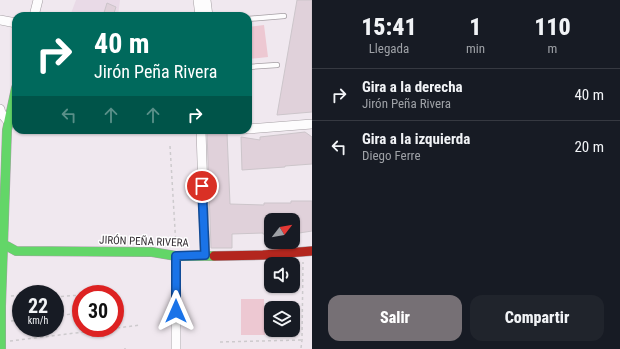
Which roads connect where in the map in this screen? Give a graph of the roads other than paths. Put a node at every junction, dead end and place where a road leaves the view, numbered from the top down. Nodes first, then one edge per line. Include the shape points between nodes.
1 (38, 0) edge
2 (198, 0) edge
3 (206, 0) edge
4 (35, 12) edge
5 (200, 12) edge
6 (208, 12) edge
7 (284, 16) dead end
8 (252, 19) edge
9 (0, 20) edge
10 (12, 23) edge
11 (277, 65) dead end
12 (252, 67) edge
13 (0, 109) edge
14 (12, 121) edge
15 (312, 124) edge
16 (252, 129) edge
17 (201, 134) edge
18 (2, 246) edge
19 (307, 252) edge
20 (205, 255) junction
21 (176, 256) junction
22 (0, 306) edge
23 (1, 346) edge
24 (176, 349) edge

1 - 4 street
2 - 5 street
3 - 6 street
7 - 8 lane
9 - 10 street
11 - 12 lane
13 - 14 street via 1,113
14 - 18 street
15 - 16 street
17 - 20 street
18 - 21 street, JIRÓN PEÑA RIVERA via 16,251 152,252
18 - 22 street
19 - 20 street, JIRÓN PEÑA RIVERA
20 - 21 street, JIRÓN PEÑA RIVERA
21 - 24 street
22 - 23 street

